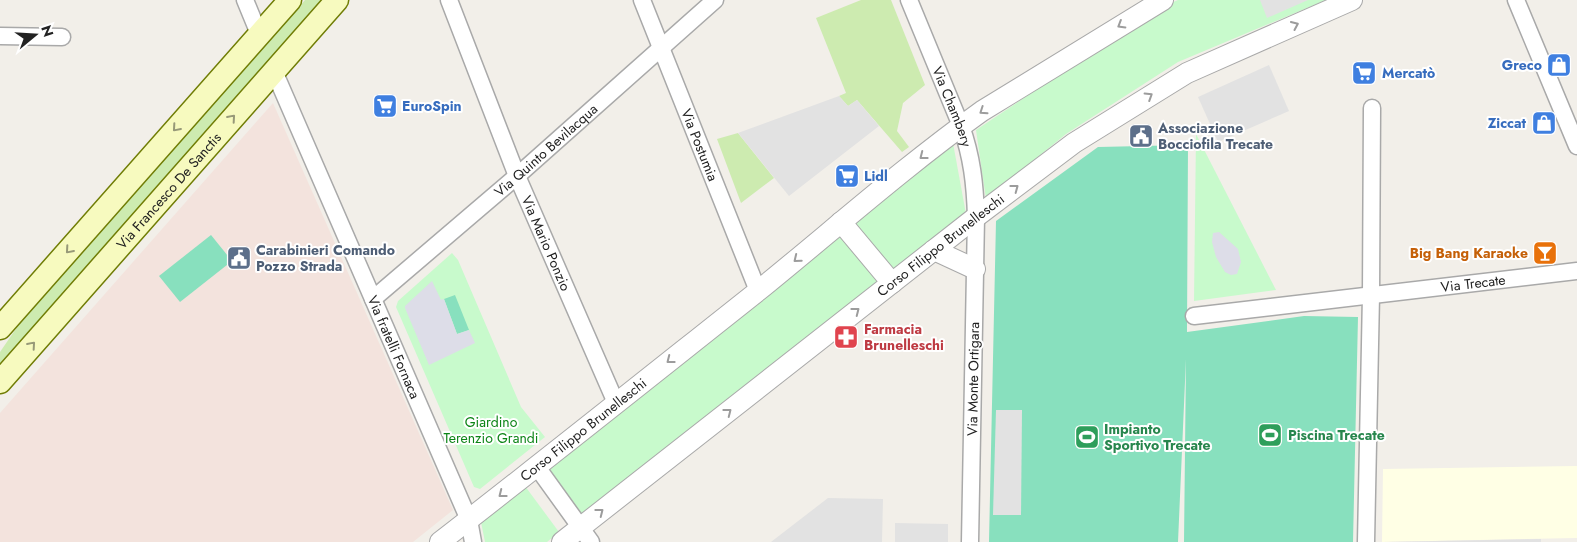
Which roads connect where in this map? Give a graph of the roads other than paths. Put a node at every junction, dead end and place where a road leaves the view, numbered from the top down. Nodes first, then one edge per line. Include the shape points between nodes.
1 (245, 0) edge
2 (290, 0) edge
3 (337, 0) edge
4 (448, 0) edge
5 (642, 0) edge
6 (715, 0) edge
7 (909, 0) edge
8 (1352, 0) edge
9 (1516, 0) edge
10 (1160, 1) edge
11 (259, 34) junction
12 (0, 36) edge
13 (62, 37) dead end
14 (661, 48) junction
15 (274, 71) junction
16 (1372, 108) dead end
17 (961, 126) junction
18 (1577, 146) edge
19 (517, 176) junction
20 (976, 217) junction
21 (841, 222) junction
22 (934, 250) junction
23 (975, 269) junction
24 (1577, 271) edge
25 (892, 283) junction
26 (758, 290) junction
27 (1371, 295) junction
28 (373, 299) junction
29 (1194, 316) dead end
30 (0, 328) edge
31 (0, 382) edge
32 (616, 403) junction
33 (537, 466) junction
34 (469, 520) junction
35 (585, 535) edge
36 (440, 542) edge
37 (473, 542) edge
38 (562, 542) edge
39 (970, 542) edge
40 (1366, 542) edge

1 - 11 street
2 - 11 main road
3 - 15 main road, Via Francesco De Sanctis
4 - 19 street, Via Mario Ponzio
5 - 14 street, Via Postumia
6 - 14 street, Via Quinto Bevilacqua
7 - 17 street, Via Chambery
20 -> 8 street, Corso Filippo Brunelleschi via 1074,143 1187,73
9 - 18 street
10 -> 17 street, Corso Filippo Brunelleschi
11 -> 30 main road
12 - 13 street
14 - 19 street, Via Quinto Bevilacqua
14 - 26 street, Via Postumia
15 - 28 street, Via fratelli Fornaca
31 -> 15 main road, Via Francesco De Sanctis
16 - 27 street
17 - 20 street, Via Chambery via 975,179
17 -> 21 street, Corso Filippo Brunelleschi
19 - 28 street, Via Quinto Bevilacqua
19 - 32 street, Via Mario Ponzio
20 - 22 street, Corso Filippo Brunelleschi
20 - 23 street, Via Monte Ortigara
21 - 25 street
21 -> 26 street, Corso Filippo Brunelleschi
22 - 23 street
22 - 25 street, Corso Filippo Brunelleschi
23 - 39 street, Via Monte Ortigara
24 - 27 street, Via Trecate
35 -> 25 street, Corso Filippo Brunelleschi
26 -> 32 street, Corso Filippo Brunelleschi
27 - 29 street, Via Trecate
27 - 40 street
28 - 34 street, Via fratelli Fornaca
32 - 33 street, Corso Filippo Brunelleschi
33 -> 34 street, Corso Filippo Brunelleschi
33 - 35 street
34 - 36 street, Corso Filippo Brunelleschi
34 - 37 street, Via fratelli Fornaca
35 - 38 street, Corso Filippo Brunelleschi

